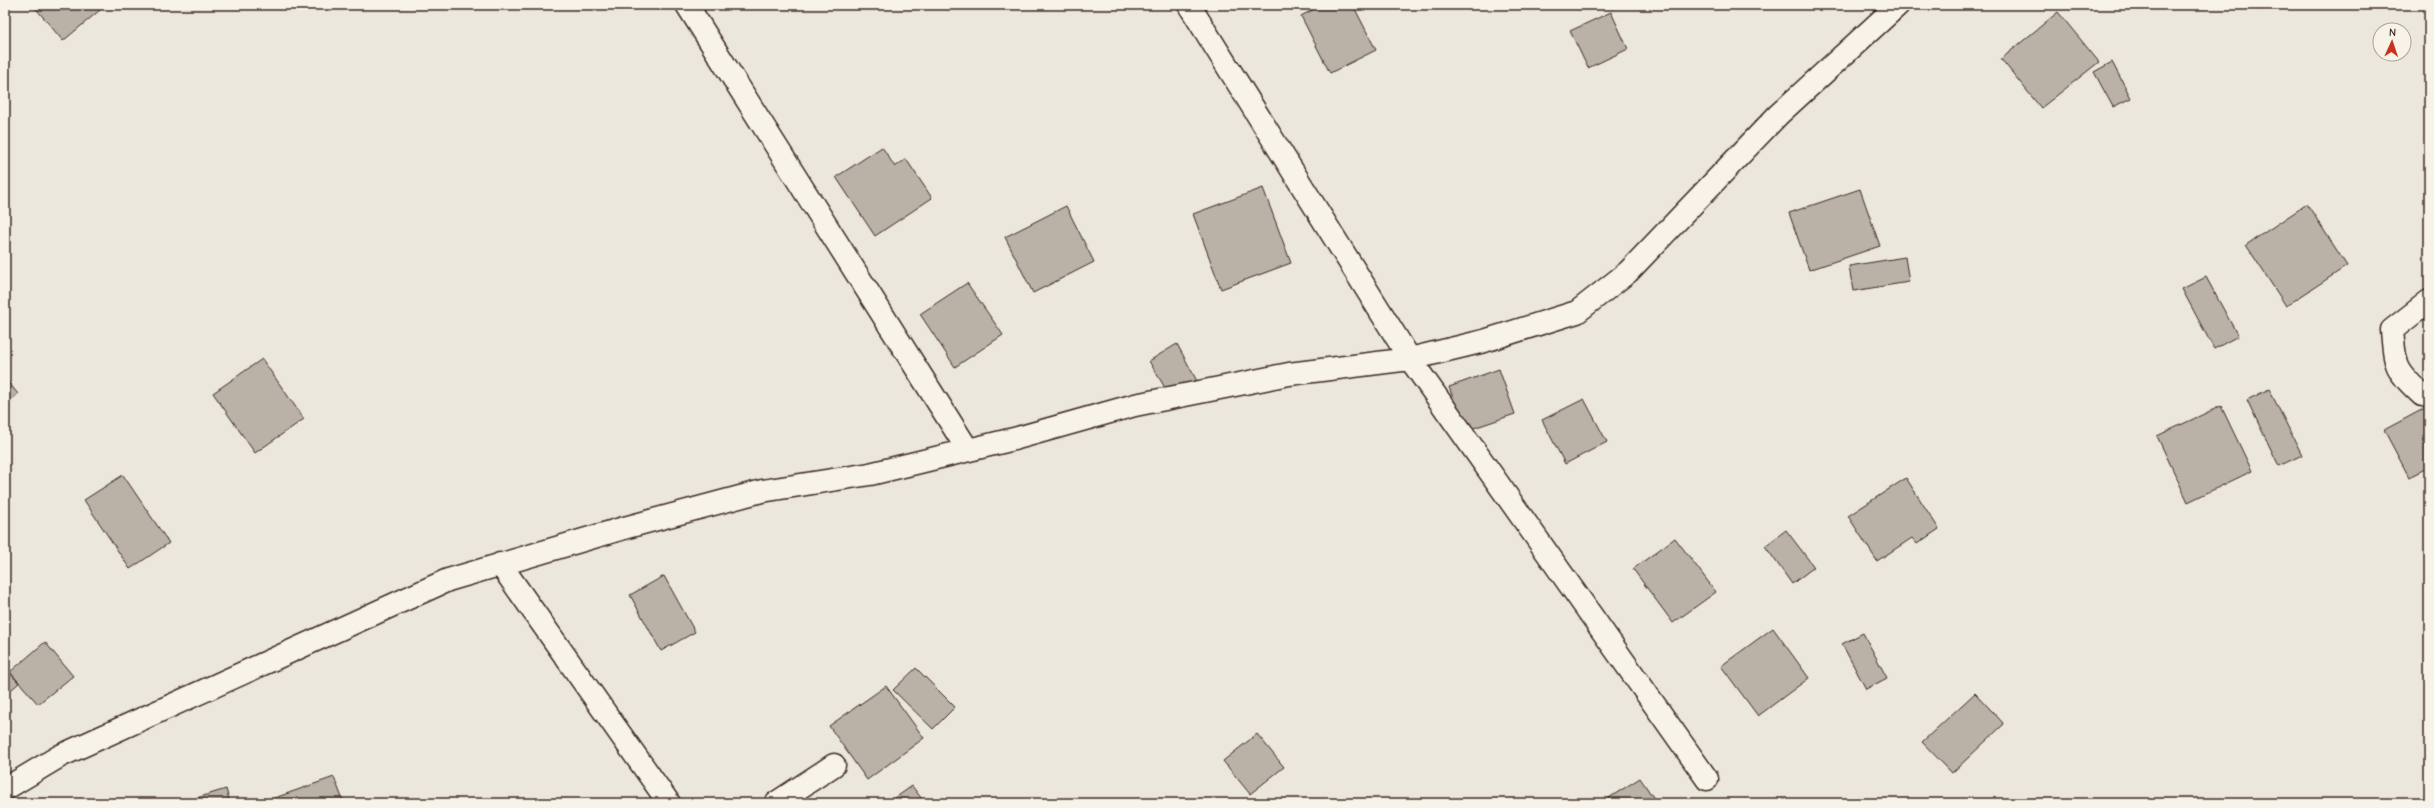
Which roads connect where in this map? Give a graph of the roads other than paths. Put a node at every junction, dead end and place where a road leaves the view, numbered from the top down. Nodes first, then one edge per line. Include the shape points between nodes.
1 (687, 5) edge
2 (1189, 5) edge
3 (1898, 5) edge
4 (2429, 301) edge
5 (1410, 359) junction
6 (2422, 395) dead end
7 (968, 450) junction
8 (500, 564) junction
9 (834, 765) dead end
10 (1708, 779) dead end
11 (5, 789) edge
12 (669, 803) edge
13 (776, 803) edge

1 - 7 street
2 - 5 street
3 - 5 street via 1778,115 1628,272 1576,312 1484,341
4 - 6 street via 2392,330 2395,364
5 - 7 street via 1289,374 1142,404
5 - 10 street
7 - 8 street via 870,474 762,491
8 - 11 street via 448,580 60,756
8 - 12 street
9 - 13 street

